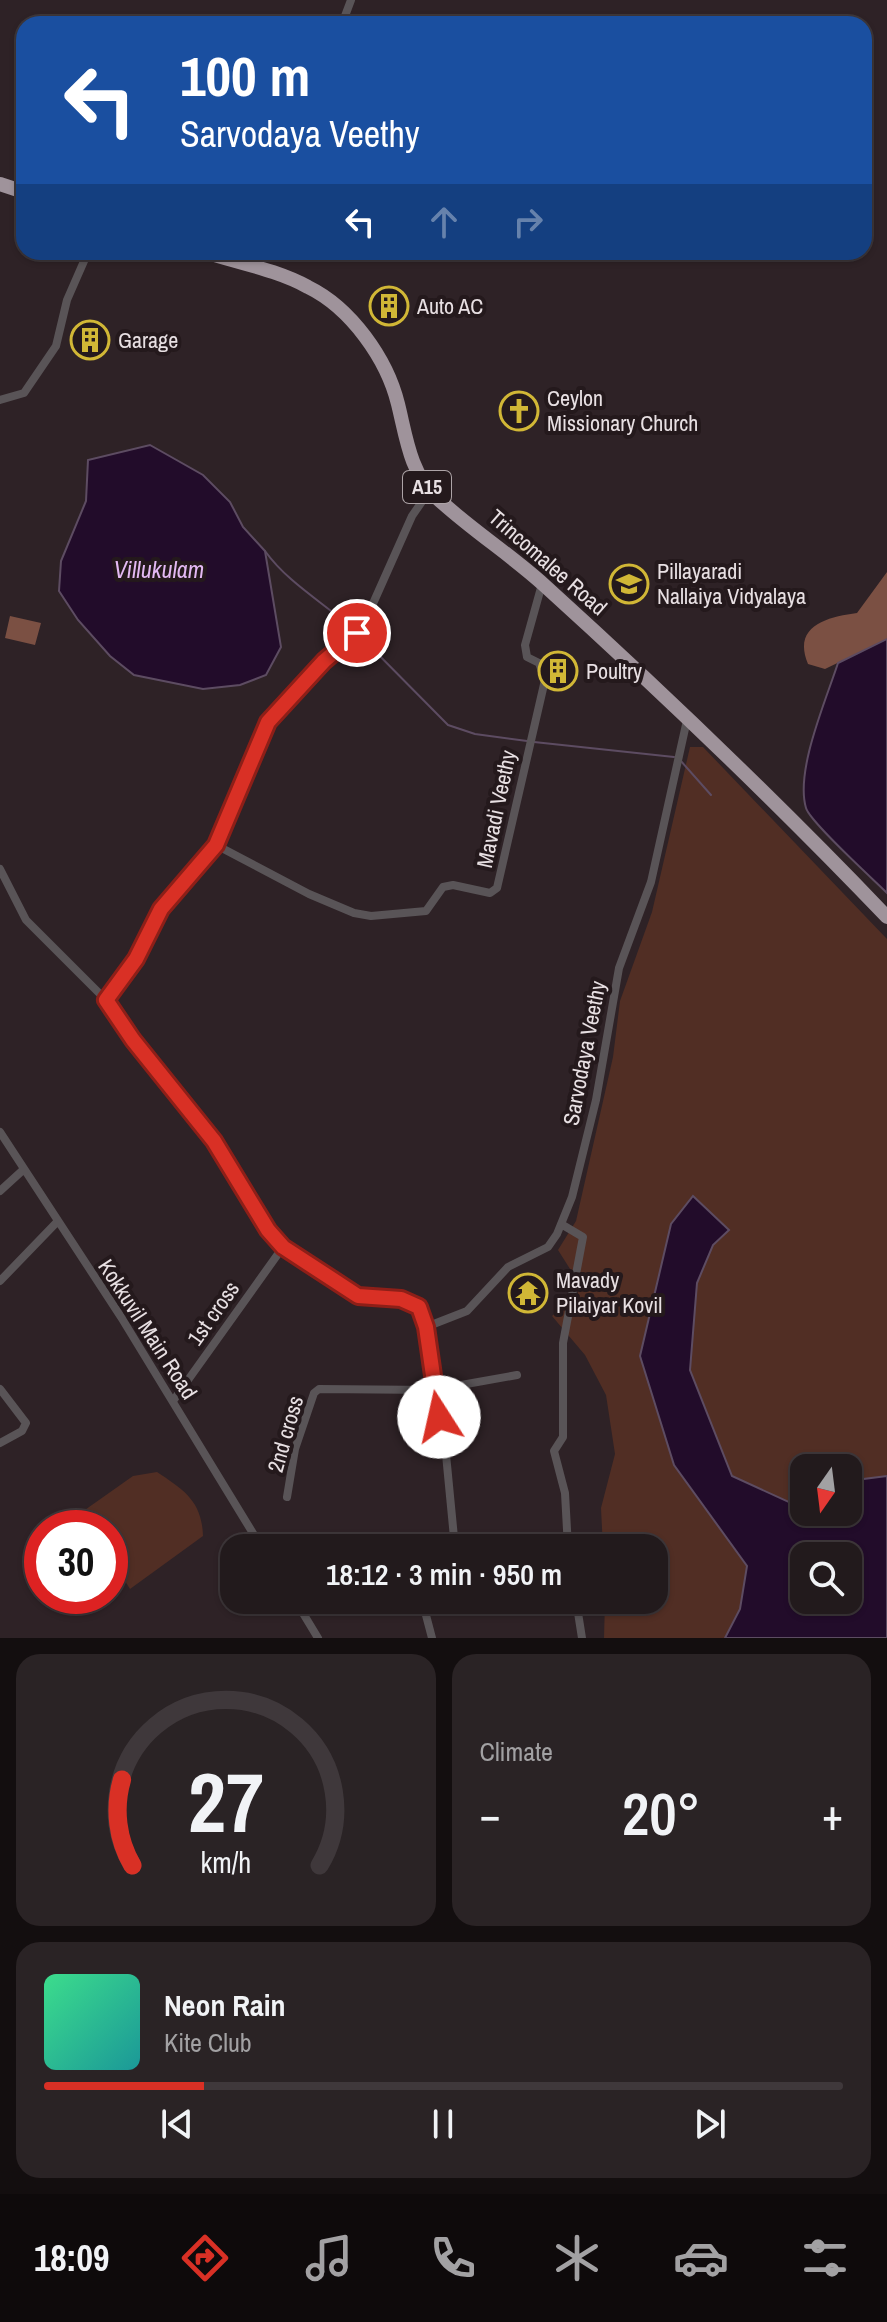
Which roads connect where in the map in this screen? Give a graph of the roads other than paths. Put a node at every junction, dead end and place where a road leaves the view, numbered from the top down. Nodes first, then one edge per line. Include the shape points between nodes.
1 (84, 260) edge
2 (229, 260) edge
3 (0, 400) edge
4 (430, 490) junction
5 (542, 584) junction
6 (687, 720) junction
7 (216, 845) junction
8 (0, 869) edge
9 (4, 888) edge
10 (887, 917) edge
11 (106, 1000) junction
12 (0, 1132) edge
13 (23, 1170) junction
14 (0, 1191) edge
15 (56, 1223) junction
16 (561, 1224) junction
17 (283, 1247) junction
18 (0, 1281) edge
19 (426, 1327) junction
20 (517, 1375) dead end
21 (0, 1389) edge
22 (433, 1390) junction
23 (173, 1401) junction
24 (0, 1443) edge
25 (287, 1497) dead end
26 (254, 1534) edge
27 (454, 1534) edge
28 (567, 1534) edge
29 (303, 1614) edge
30 (426, 1614) edge
31 (578, 1614) edge
32 (318, 1638) edge
33 (432, 1638) edge
34 (582, 1638) edge

1 - 3 street via 67,300 56,346 24,393
2 - 4 highway, Trincomalee Road / A15 via 310,287 365,336 393,386 409,451
4 - 5 highway, Trincomalee Road / A15
4 - 7 street via 412,516 357,633 268,722
5 - 6 highway, Trincomalee Road / A15
5 - 7 street, Mavadi Veethy via 525,645 527,657 539,663 545,680 497,888 490,893 443,887 426,911 371,916 309,894
6 - 10 highway, Trincomalee Road / A15
6 - 16 street, Sarvodaya Veethy via 651,882 619,968 596,1100
7 - 11 street via 161,909 136,959
8 - 9 street
9 - 11 street via 42,939
11 - 17 street via 214,1141
12 - 13 street, Kokkuvil Main Road
13 - 14 street
13 - 15 street, Kokkuvil Main Road
15 - 18 street
15 - 23 street, Kokkuvil Main Road
16 - 19 street, Sarvodaya Veethy via 548,1247 508,1267 467,1311
16 - 28 street via 583,1237 563,1343 563,1437 554,1451 565,1493
17 - 19 street via 358,1296 412,1301
17 - 23 street, 1st cross
19 - 22 street
20 - 22 street, 2nd cross
21 - 24 street via 26,1423
22 - 25 street, 2nd cross via 319,1389 295,1449
22 - 27 street via 445,1444
23 - 26 street, Kokkuvil Main Road
29 - 32 street
30 - 33 street
31 - 34 street

